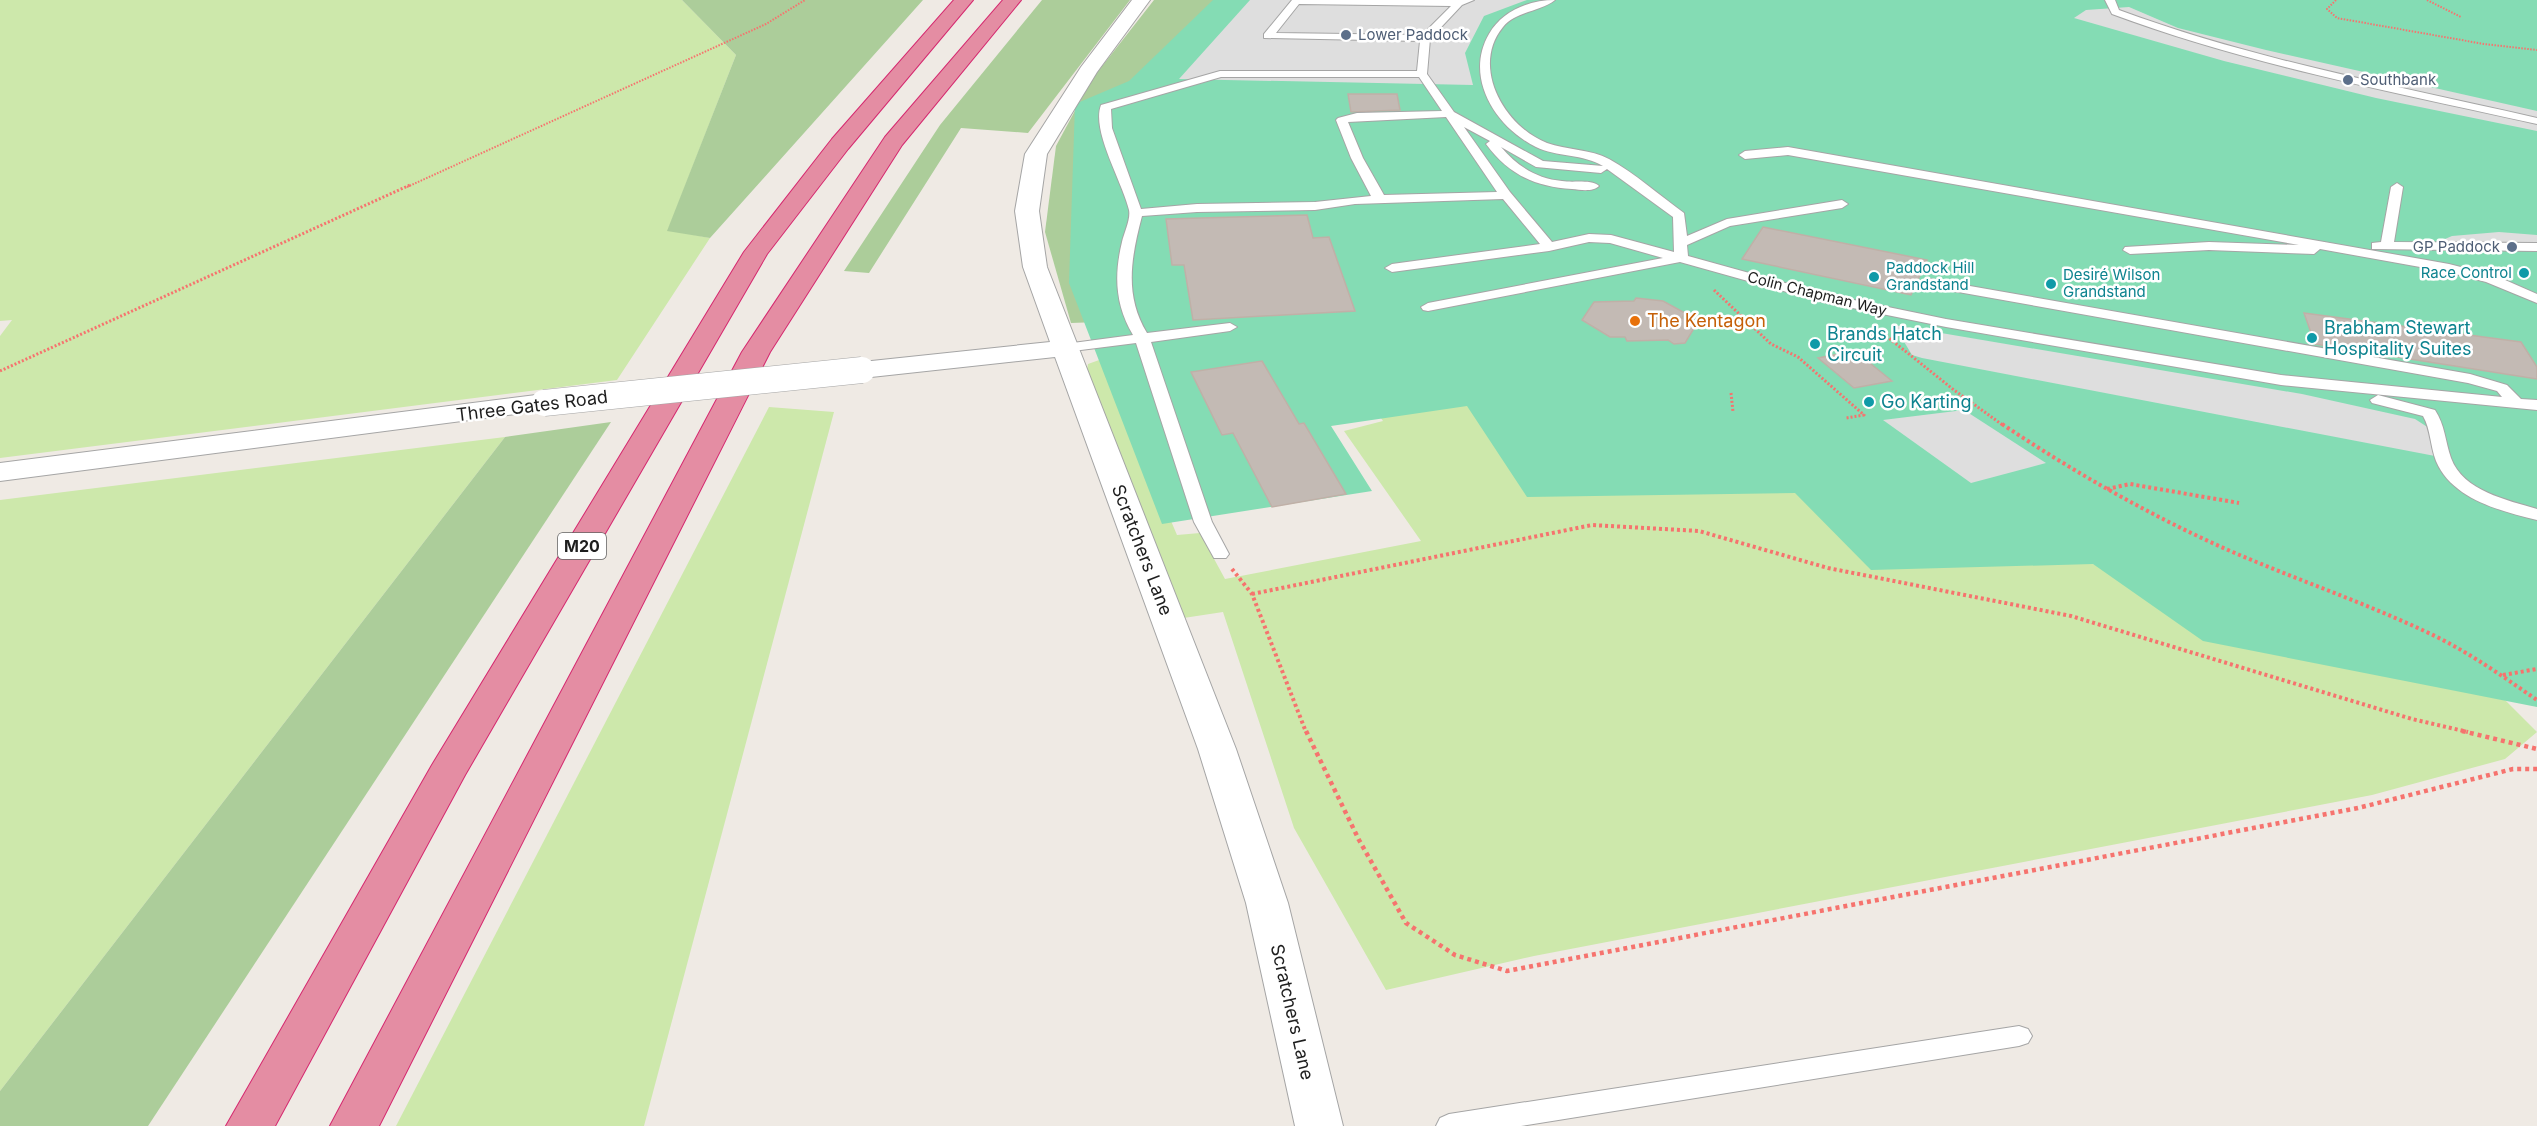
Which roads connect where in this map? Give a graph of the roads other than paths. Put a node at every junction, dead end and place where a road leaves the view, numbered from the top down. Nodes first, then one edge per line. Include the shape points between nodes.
1 (964, 0) edge
2 (1012, 0) edge
3 (1141, 0) edge
4 (1297, 0) edge
5 (1550, 0) edge
6 (2110, 0) edge
7 (1464, 2) edge
8 (1425, 38) junction
9 (1422, 74) junction
10 (1450, 114) junction
11 (2537, 121) edge
12 (1486, 135) junction
13 (1745, 155) dead end
14 (1759, 163) dead end
15 (1601, 170) dead end
16 (1593, 186) dead end
17 (2397, 187) dead end
18 (1506, 195) junction
19 (1380, 200) junction
20 (1842, 204) dead end
21 (1136, 213) junction
22 (2387, 245) junction
23 (1549, 247) junction
24 (2537, 247) edge
25 (2355, 249) junction
26 (2130, 250) dead end
27 (2326, 250) junction
28 (1681, 251) junction
29 (1392, 268) dead end
30 (1930, 283) dead end
31 (2537, 299) edge
32 (1428, 307) dead end
33 (1230, 327) dead end
34 (1142, 338) junction
35 (1065, 348) junction
36 (2367, 390) junction
37 (2516, 403) junction
38 (2537, 405) edge
39 (0, 472) edge
40 (2537, 515) edge
41 (1220, 554) road end
42 (2019, 1036) dead end
43 (250, 1126) edge
44 (354, 1126) edge
45 (1319, 1126) edge
46 (1449, 1126) edge

1 - 43 highway, M20 via 840,144 756,252 446,775
2 - 44 highway via 893,141 756,352
3 - 35 street, Scratchers Lane via 1088,71 1036,154 1027,211 1035,267
4 - 7 lane
4 - 8 lane via 1268,36
5 - 28 lane via 1519,11 1499,25 1486,48 1484,72 1495,105 1516,128 1541,145 1604,161 1678,216
6 - 11 lane via 2115,12 2185,38
7 - 8 lane
8 - 9 lane
9 - 10 lane
9 - 21 lane via 1220,74 1105,107 1106,128
10 - 12 lane
10 - 18 lane
10 - 19 lane via 1357,116 1342,120
12 - 15 lane via 1540,164
12 - 16 lane via 1502,158 1523,175 1548,185
13 - 25 lane via 1788,151
14 - 27 lane via 1800,159
17 - 22 lane
18 - 19 lane
18 - 23 lane
19 - 21 lane
20 - 28 lane via 1727,224
21 - 34 lane via 1122,269 1129,319
22 - 24 lane
22 - 25 lane
23 - 28 lane, Colin Chapman Way via 1602,238
23 - 29 lane, Colin Chapman Way
25 - 27 lane
25 - 31 lane via 2476,274
26 - 27 lane via 2209,246
28 - 32 lane
28 - 36 lane, Colin Chapman Way via 1848,303 2210,369
30 - 37 lane via 2463,378 2498,386
33 - 34 lane
34 - 35 lane
34 - 41 lane via 1203,522
35 - 39 street, Three Gates Road, bridge via 544,403
35 - 45 street, Scratchers Lane via 1221,760 1267,903
36 - 37 lane, Colin Chapman Way
36 - 40 lane, Colin Chapman Way via 2381,401 2430,414 2446,466 2458,481 2489,498
37 - 38 lane, Colin Chapman Way
42 - 46 lane

